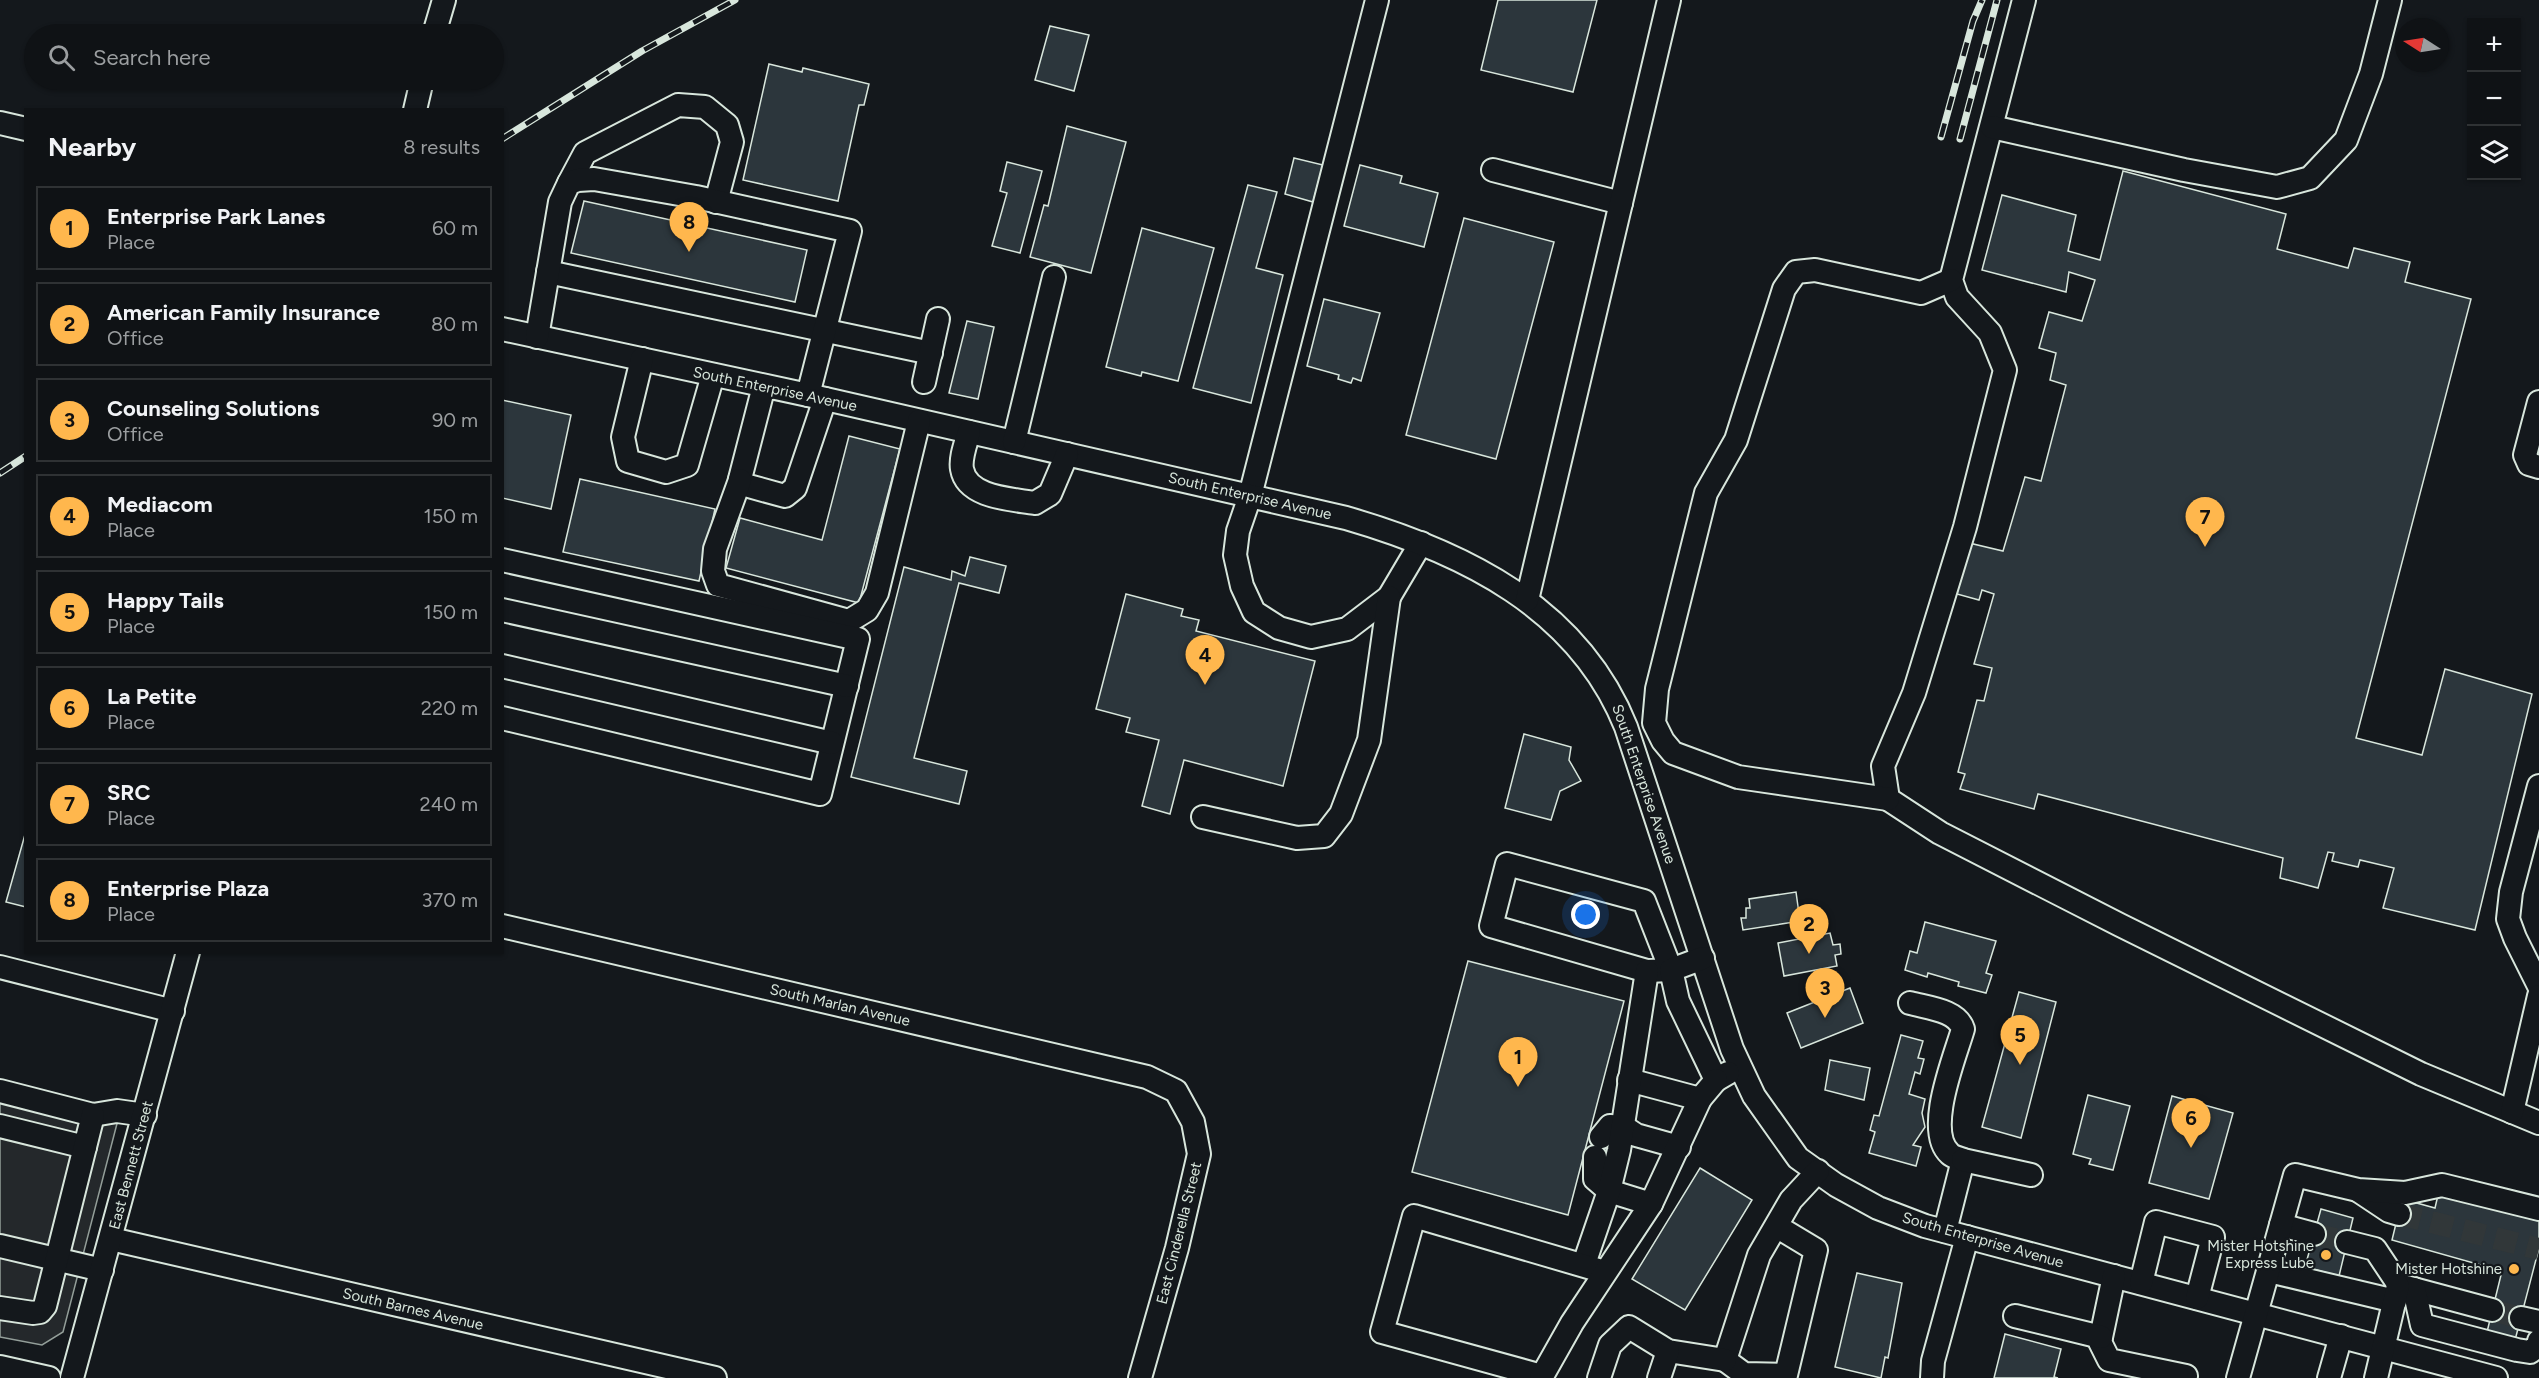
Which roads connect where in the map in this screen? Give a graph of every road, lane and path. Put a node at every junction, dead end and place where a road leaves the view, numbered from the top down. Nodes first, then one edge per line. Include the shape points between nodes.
1 (444, 0) edge
2 (1377, 0) edge
3 (1670, 0) edge
4 (2024, 0) edge
5 (2390, 0) edge
6 (437, 24) edge
7 (419, 90) edge
8 (415, 108) edge
9 (0, 123) edge
10 (1992, 127) junction
11 (24, 129) edge
12 (1493, 170) dead end
13 (569, 183) junction
14 (716, 202) junction
15 (1621, 203) junction
16 (548, 272) junction
17 (1054, 277) dead end
18 (1951, 280) junction
19 (938, 319) dead end
20 (504, 329) edge
21 (824, 331) junction
22 (537, 337) junction
23 (931, 352) junction
24 (642, 359) junction
25 (713, 375) junction
26 (924, 382) dead end
27 (764, 386) junction
28 (816, 397) junction
29 (2539, 402) edge
30 (919, 421) junction
31 (969, 432) junction
32 (1014, 442) junction
33 (1067, 454) junction
34 (2532, 461) edge
35 (740, 480) junction
36 (1250, 496) junction
37 (1420, 543) junction
38 (504, 560) edge
39 (1389, 597) junction
40 (1527, 600) junction
41 (504, 610) edge
42 (504, 666) edge
43 (847, 686) junction
44 (504, 718) edge
45 (832, 743) junction
46 (2539, 786) edge
47 (1888, 799) junction
48 (1203, 817) dead end
49 (504, 926) edge
50 (188, 954) edge
51 (1703, 958) junction
52 (0, 967) edge
53 (1671, 970) junction
54 (1647, 971) junction
55 (2539, 986) edge
56 (2539, 996) edge
57 (1910, 1003) dead end
58 (173, 1011) junction
59 (2533, 1053) edge
60 (1739, 1066) junction
61 (1629, 1080) junction
62 (1716, 1080) junction
63 (0, 1091) edge
64 (1176, 1091) joint
65 (1700, 1099) junction
66 (2512, 1112) junction
67 (93, 1115) junction
68 (144, 1115) junction
69 (2539, 1123) edge
70 (0, 1126) edge
71 (1624, 1127) junction
72 (1679, 1147) junction
73 (85, 1148) junction
74 (1963, 1160) junction
75 (1818, 1171) junction
76 (2031, 1175) dead end
77 (2358, 1190) junction
78 (1609, 1191) junction
79 (1651, 1203) junction
80 (2539, 1209) edge
81 (2398, 1214) tunnel mouth
82 (1776, 1226) junction
83 (2281, 1226) junction
84 (1945, 1231) junction
85 (2314, 1234) tunnel mouth
86 (1967, 1237) junction
87 (111, 1239) junction
88 (2347, 1242) tunnel mouth
89 (0, 1246) edge
90 (57, 1259) junction
91 (1584, 1264) junction
92 (102, 1270) junction
93 (2269, 1271) junction
94 (1605, 1272) junction
95 (2114, 1276) junction
96 (2141, 1283) junction
97 (2403, 1292) junction
98 (2197, 1298) junction
99 (0, 1308) edge
100 (2492, 1310) tunnel mouth
101 (2257, 1314) junction
102 (2015, 1316) dead end
103 (2101, 1336) junction
104 (2341, 1336) junction
105 (2539, 1341) edge
106 (2384, 1348) junction
107 (1668, 1351) junction
108 (1725, 1360) junction
109 (0, 1367) edge
110 (1541, 1377) edge
111 (50, 1378) edge
112 (72, 1378) edge
113 (715, 1378) edge
114 (1140, 1378) edge
115 (1599, 1378) edge
116 (1659, 1378) edge
117 (1932, 1378) edge
118 (2185, 1378) edge
119 (2238, 1378) edge
120 (2329, 1378) edge
121 (2376, 1378) edge
122 (2496, 1378) edge

1 - 6 street
2 - 36 street
3 - 15 street
4 - 10 street
5 - 10 street via 2371,74 2346,140 2310,178 2277,187
7 - 8 street
9 - 11 street
10 - 18 street
12 - 15 street
13 - 14 street via 594,179
13 - 14 street via 585,153 678,105 705,107 727,125 732,142
13 - 16 street via 560,202
14 - 21 street via 850,231
15 - 40 street
16 - 21 street
16 - 22 street
17 - 32 street
18 - 47 street via 1957,297 1990,333 2005,370 1965,527 1918,682 1882,766
18 - 47 street via 1921,293 1815,270 1796,272 1784,289 1736,440 1706,493 1657,689 1654,723 1673,753 1738,777
19 - 23 street
20 - 22 street, South Enterprise Avenue
21 - 23 street
21 - 28 street
22 - 24 street, South Enterprise Avenue
23 - 26 street
24 - 25 street, South Enterprise Avenue
24 - 25 street via 623,437 628,461 666,472 687,465
25 - 27 street, South Enterprise Avenue
27 - 28 street, South Enterprise Avenue
27 - 35 street
28 - 30 street, South Enterprise Avenue
28 - 35 street via 795,488 784,496
29 - 34 street
30 - 31 street, South Enterprise Avenue
30 - 35 street via 877,592 867,610 849,621 718,585 713,571 715,549
31 - 32 street, South Enterprise Avenue
31 - 33 street via 961,467 965,479 981,492 1035,503 1050,494
32 - 33 street, South Enterprise Avenue
33 - 36 street, South Enterprise Avenue
36 - 37 street, South Enterprise Avenue via 1346,518
36 - 39 street via 1238,531 1235,555 1242,586 1254,612 1278,628 1311,637 1347,629
37 - 39 street
37 - 40 street, South Enterprise Avenue via 1470,565
38 - 43 street via 858,639
39 - 48 street via 1369,740 1341,814 1324,836 1296,838
40 - 51 street, South Enterprise Avenue via 1581,649 1618,706
41 - 43 street
42 - 45 street
43 - 45 street
44 - 45 street via 820,794
46 - 55 street via 2511,892 2508,919
47 - 66 street via 1940,833 2120,925 2421,1074
49 - 64 street, South Marlan Avenue via 1147,1077
50 - 58 street, East Bennett Street
51 - 53 street
51 - 60 street, South Enterprise Avenue
52 - 58 street
53 - 54 street
53 - 54 street via 1644,901 1507,864 1491,926
53 - 62 street via 1678,1001
54 - 61 street
56 - 59 street
57 - 74 street via 1952,1015 1961,1022 1963,1029 1939,1119 1941,1137 1950,1154
58 - 68 street, East Bennett Street
59 - 66 street
60 - 62 street
60 - 75 street, South Enterprise Avenue via 1769,1119 1798,1158
61 - 65 street
61 - 71 street
62 - 65 street
63 - 67 street
64 - 114 street, East Cinderella Street via 1193,1122 1199,1154
65 - 72 street
66 - 69 street
67 - 68 street via 117,1111
67 - 73 street
68 - 87 street, East Bennett Street
70 - 73 street
71 - 72 street via 1636,1135
71 - 78 street
71 - 78 street via 1610,1126 1598,1147 1595,1179
72 - 79 street
73 - 90 street
74 - 76 street
74 - 84 street
75 - 82 street via 1791,1200
75 - 84 street, South Enterprise Avenue via 1878,1208
77 - 80 street via 2405,1192 2442,1185
77 - 81 street
77 - 83 street via 2295,1175
78 - 79 street
78 - 91 street
79 - 94 street
82 - 108 street via 1759,1255
82 - 108 street via 1816,1250 1786,1375 1744,1374
83 - 85 street
83 - 93 street
84 - 86 street, South Enterprise Avenue
86 - 95 street, South Enterprise Avenue
86 - 117 street via 1933,1361
87 - 92 street, East Bennett Street
87 - 113 street, South Barnes Avenue
88 - 97 street via 2375,1249
89 - 90 street
90 - 92 street
90 - 99 street via 40,1312
91 - 94 street
91 - 110 street via 1414,1216 1382,1332
92 - 112 street, East Bennett Street
93 - 97 street
93 - 101 street
94 - 110 street
95 - 96 street, South Enterprise Avenue
95 - 103 street
96 - 98 street, South Enterprise Avenue
96 - 98 street via 2156,1222 2213,1237
97 - 100 street
97 - 105 street via 2422,1325 2530,1352
97 - 106 street
98 - 101 street, South Enterprise Avenue
101 - 104 street, South Enterprise Avenue
101 - 119 street
102 - 103 street
103 - 118 street via 2109,1360
104 - 106 street, South Enterprise Avenue
104 - 120 street
106 - 121 street
106 - 122 street, South Enterprise Avenue
107 - 108 street
107 - 115 street via 1629,1327 1610,1345
107 - 116 street
109 - 111 street

